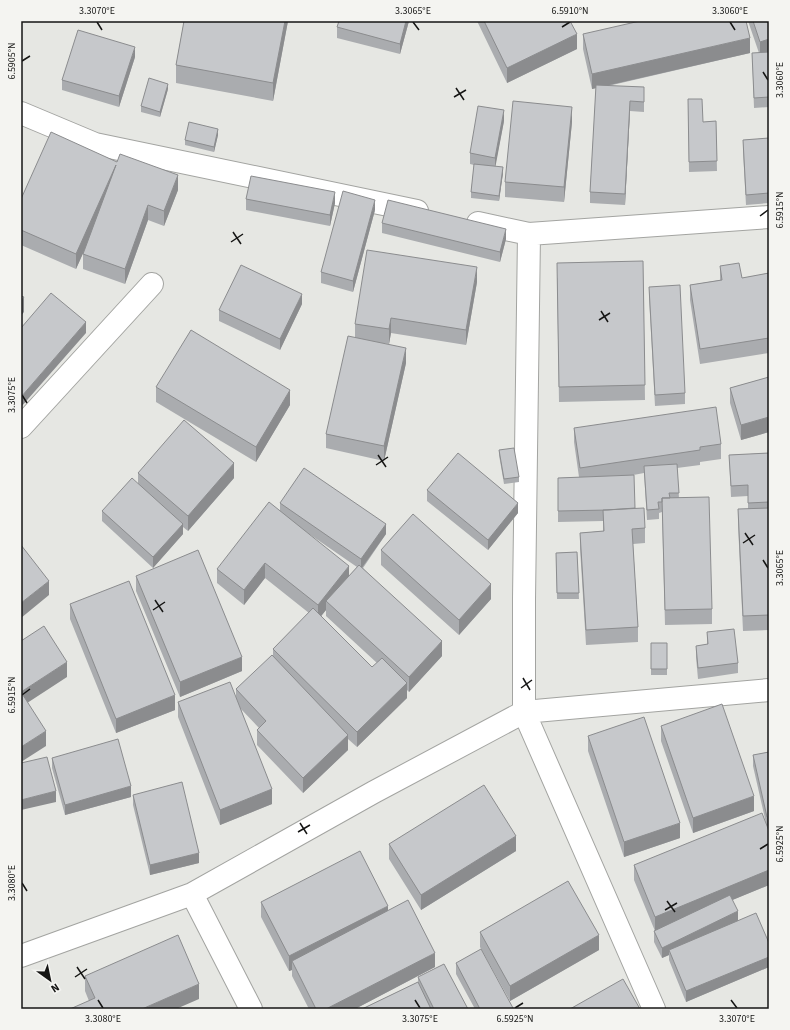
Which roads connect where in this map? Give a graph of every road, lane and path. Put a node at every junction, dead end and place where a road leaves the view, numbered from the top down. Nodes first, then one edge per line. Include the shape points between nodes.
1 (21, 113) edge
2 (436, 215) edge
3 (769, 217) edge
4 (460, 220) edge
5 (530, 234) junction
6 (152, 284) dead end
7 (21, 427) edge
8 (769, 690) edge
9 (524, 712) junction
10 (192, 894) junction
11 (21, 956) edge
12 (251, 1009) edge
13 (654, 1009) edge

1 - 2 street via 95,144
3 - 5 street
4 - 5 street
5 - 9 street
6 - 7 street
8 - 9 street
9 - 10 street
9 - 13 street
10 - 11 street
10 - 12 street

